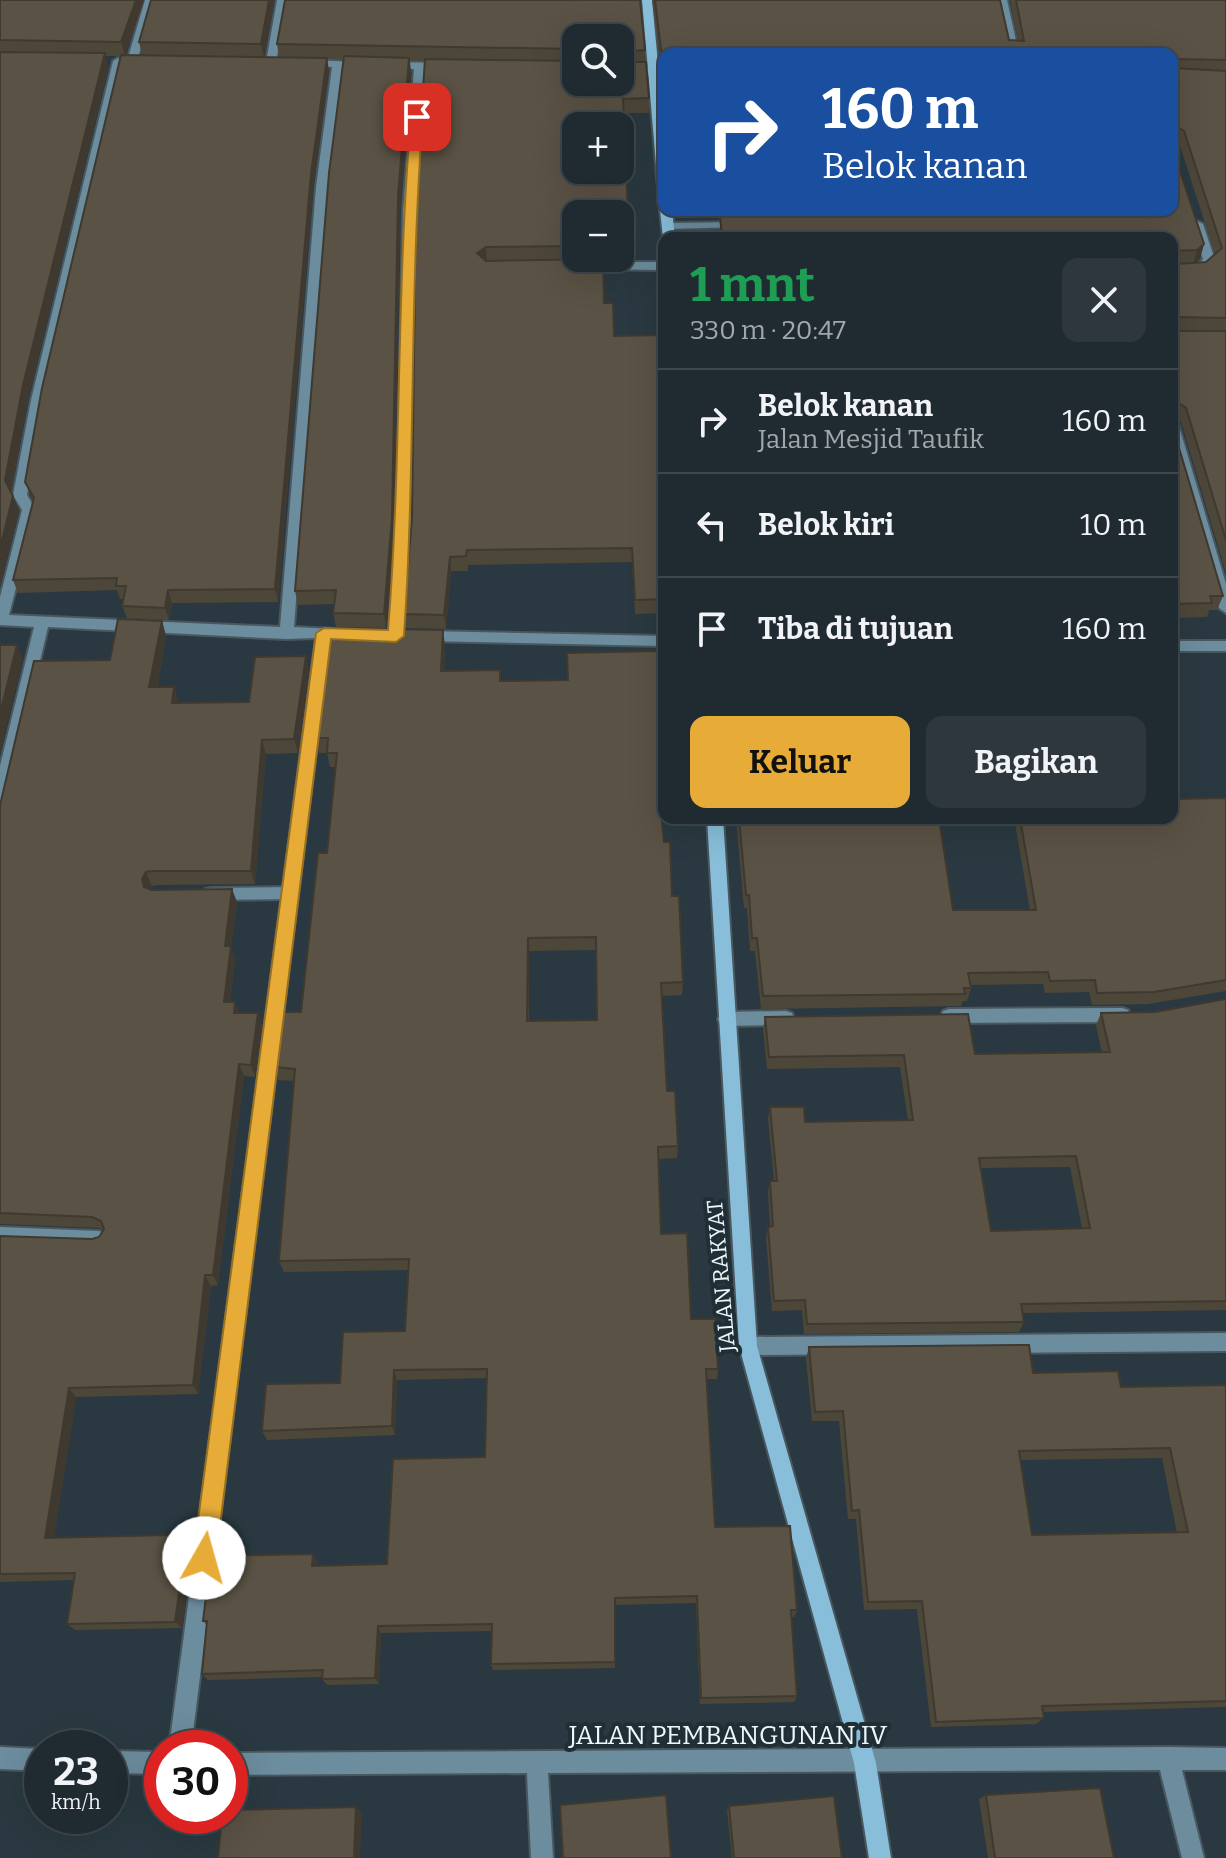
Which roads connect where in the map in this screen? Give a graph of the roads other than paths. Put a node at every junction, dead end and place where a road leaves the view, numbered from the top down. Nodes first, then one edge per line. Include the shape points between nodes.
1 (150, 0) edge
2 (282, 0) edge
3 (647, 0) edge
4 (1002, 0) edge
5 (1013, 48) edge
6 (103, 61) edge
7 (118, 61) junction
8 (132, 61) junction
9 (148, 61) edge
10 (256, 62) edge
11 (271, 62) junction
12 (285, 63) edge
13 (298, 63) edge
14 (338, 64) junction
15 (419, 66) junction
16 (466, 67) edge
17 (634, 70) edge
18 (651, 70) junction
19 (658, 71) edge
20 (658, 134) edge
21 (1195, 218) edge
22 (751, 224) edge
23 (668, 232) edge
24 (634, 266) edge
25 (658, 266) edge
26 (1178, 272) edge
27 (1178, 444) edge
28 (1226, 608) edge
29 (0, 620) edge
30 (42, 621) junction
31 (324, 633) junction
32 (286, 634) junction
33 (353, 634) edge
34 (658, 641) edge
35 (1178, 646) edge
36 (1226, 646) edge
37 (0, 798) edge
38 (715, 824) edge
39 (290, 893) junction
40 (187, 894) edge
41 (1132, 1014) edge
42 (929, 1017) edge
43 (805, 1018) edge
44 (726, 1019) junction
45 (0, 1235) edge
46 (99, 1239) edge
47 (1226, 1342) edge
48 (748, 1346) junction
49 (182, 1730) edge
50 (0, 1758) edge
51 (1168, 1758) junction
52 (24, 1759) edge
53 (1226, 1759) edge
54 (865, 1763) junction
55 (248, 1764) edge
56 (537, 1764) junction
57 (542, 1858) edge
58 (880, 1858) edge
59 (1193, 1858) edge

1 - 8 street
2 - 11 street
3 - 18 street
4 - 5 street
6 - 7 street
7 - 8 street
7 - 29 street via 37,400 20,495 29,510
8 - 9 street
10 - 11 street
11 - 12 street
13 - 14 street
14 - 15 street
14 - 32 street via 322,187
15 - 16 street
15 - 34 street via 409,211 404,532 389,636
17 - 18 street
18 - 19 street
18 - 20 street
21 - 26 street via 1209,260 1197,271
22 - 23 street
24 - 25 street
27 - 28 street
29 - 30 street
30 - 32 street
30 - 37 street
31 - 32 street
31 - 33 street
31 - 39 street
35 - 36 street
38 - 44 street, JALAN RAKYAT
39 - 40 street
39 - 49 street
41 - 42 street
43 - 44 street
44 - 48 street, JALAN RAKYAT
45 - 46 street
47 - 48 street
48 - 54 street, JALAN RAKYAT
50 - 52 street
51 - 53 street, JALAN PEMBANGUNAN IV
51 - 54 street, JALAN PEMBANGUNAN IV
51 - 59 street
54 - 56 street, JALAN PEMBANGUNAN IV
54 - 58 street, JALAN RAKYAT
55 - 56 street, JALAN PEMBANGUNAN IV
56 - 57 street

